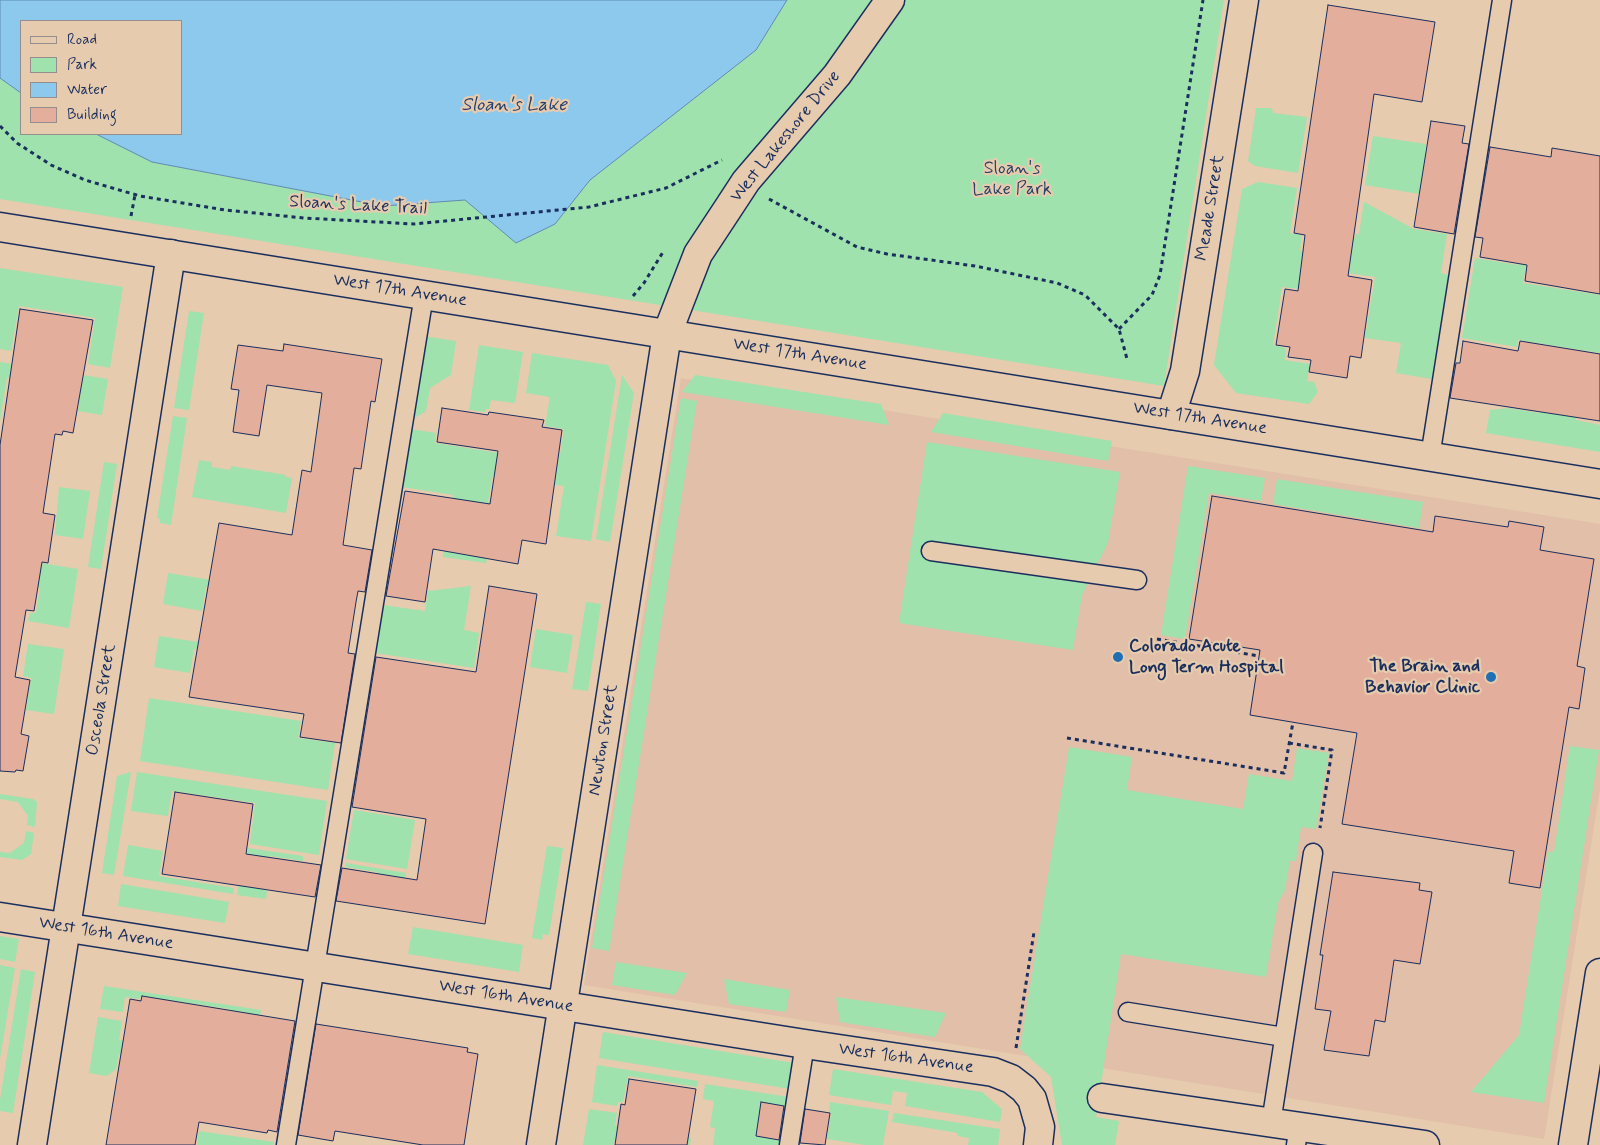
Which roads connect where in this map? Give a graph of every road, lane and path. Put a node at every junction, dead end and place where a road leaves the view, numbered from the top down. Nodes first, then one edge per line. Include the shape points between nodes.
1 (890, 0) edge
2 (1203, 0) edge
3 (1244, 0) edge
4 (1502, 0) edge
5 (0, 126) edge
6 (746, 181) junction
7 (135, 195) junction
8 (131, 220) dead end
9 (0, 227) edge
10 (172, 254) junction
11 (424, 295) junction
12 (1119, 329) junction
13 (667, 334) junction
14 (1127, 359) dead end
15 (1170, 415) junction
16 (1430, 457) junction
17 (1600, 484) edge
18 (931, 552) dead end
19 (1137, 580) dead end
20 (1157, 640) dead end
21 (1259, 656) dead end
22 (1292, 722) dead end
23 (1067, 738) dead end
24 (1289, 743) junction
25 (1313, 853) joint
26 (0, 917) edge
27 (66, 927) junction
28 (1034, 932) dead end
29 (314, 966) junction
30 (1600, 973) edge
31 (562, 1006) junction
32 (1128, 1012) dead end
33 (1284, 1037) junction
34 (805, 1044) junction
35 (1016, 1051) dead end
36 (1102, 1098) dead end
37 (1271, 1122) junction
38 (1298, 1136) edge
39 (32, 1145) edge
40 (286, 1145) edge
41 (541, 1145) edge
42 (789, 1145) edge
43 (1038, 1145) edge
44 (1426, 1145) edge
45 (1573, 1145) edge

1 - 6 street, West Lakeshore Drive via 837,76
2 - 12 path via 1160,275 1152,295
3 - 15 street, Meade Street via 1185,371
4 - 16 lane
5 - 7 path, Sloan's Lake Trail via 17,143 51,165 85,180
6 - 7 path, Sloan's Lake Trail via 726,158 666,188 589,208 414,224 225,210
6 - 12 path via 773,202 857,247 1057,283 1085,295
6 - 13 street, West Lakeshore Drive via 698,254
7 - 8 path
9 - 10 street, West 17th Avenue
10 - 11 street, West 17th Avenue
10 - 27 street, Osceola Street
11 - 13 street, West 17th Avenue
11 - 29 lane
12 - 14 path
13 - 15 street, West 17th Avenue
13 - 31 street, Newton Street
15 - 16 street, West 17th Avenue
16 - 17 street, West 17th Avenue
18 - 19 lane
20 - 21 path
22 - 24 path
23 - 24 path via 1284,773
24 - 25 path via 1332,750 1318,840
25 - 33 lane
26 - 27 street, West 16th Avenue
27 - 29 street, West 16th Avenue
27 - 39 street, Osceola Street
28 - 35 path
29 - 31 street, West 16th Avenue
29 - 40 lane
30 - 45 street
31 - 34 street, West 16th Avenue
31 - 41 street, Newton Street
32 - 33 lane
33 - 37 lane
34 - 42 lane
34 - 43 street, West 16th Avenue via 993,1072 1011,1079 1024,1089 1037,1111
36 - 37 street
37 - 38 street
38 - 44 street

